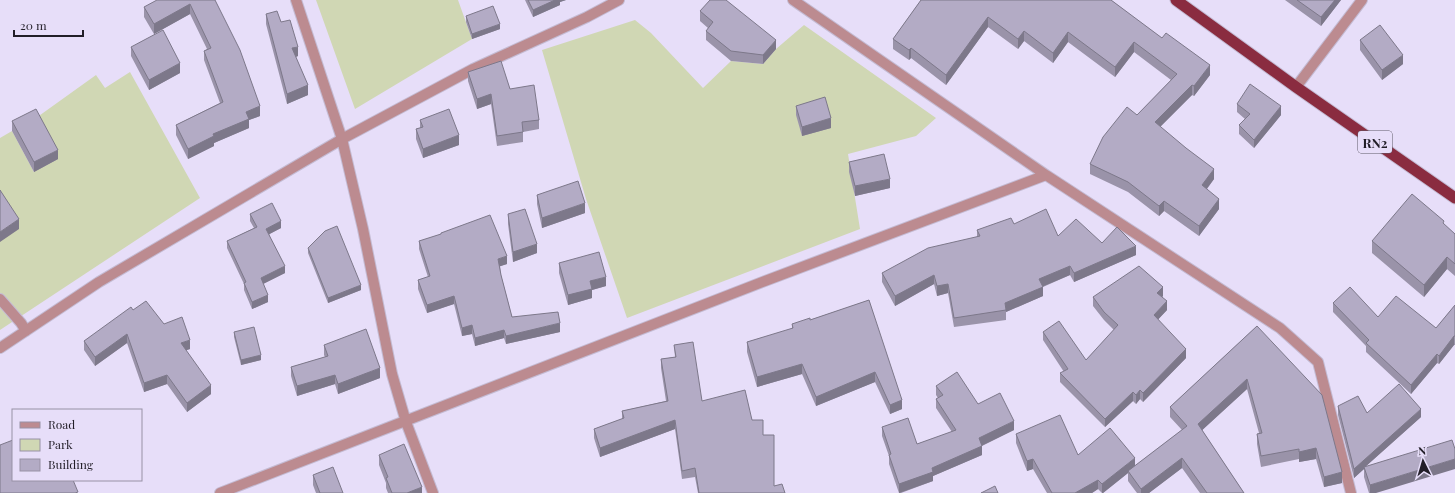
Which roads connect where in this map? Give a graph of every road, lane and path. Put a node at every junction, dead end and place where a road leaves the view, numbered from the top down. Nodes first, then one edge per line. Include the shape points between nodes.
1 (296, 0) edge
2 (619, 0) edge
3 (793, 0) edge
4 (1176, 0) edge
5 (1362, 0) edge
6 (1296, 87) junction
7 (342, 139) junction
8 (1046, 175) junction
9 (1455, 198) edge
10 (0, 299) edge
11 (26, 331) junction
12 (0, 348) edge
13 (406, 422) junction
14 (220, 493) edge
15 (433, 493) edge
16 (1351, 493) edge

1 - 7 street
2 - 7 street via 473,69
3 - 8 street
4 - 6 highway, RN2
5 - 6 street
6 - 9 highway, RN2
7 - 11 street via 99,282
7 - 13 street via 392,374
8 - 13 street via 765,281
8 - 16 street via 1280,328 1318,362
10 - 11 street
11 - 12 street
13 - 14 street
13 - 15 street

